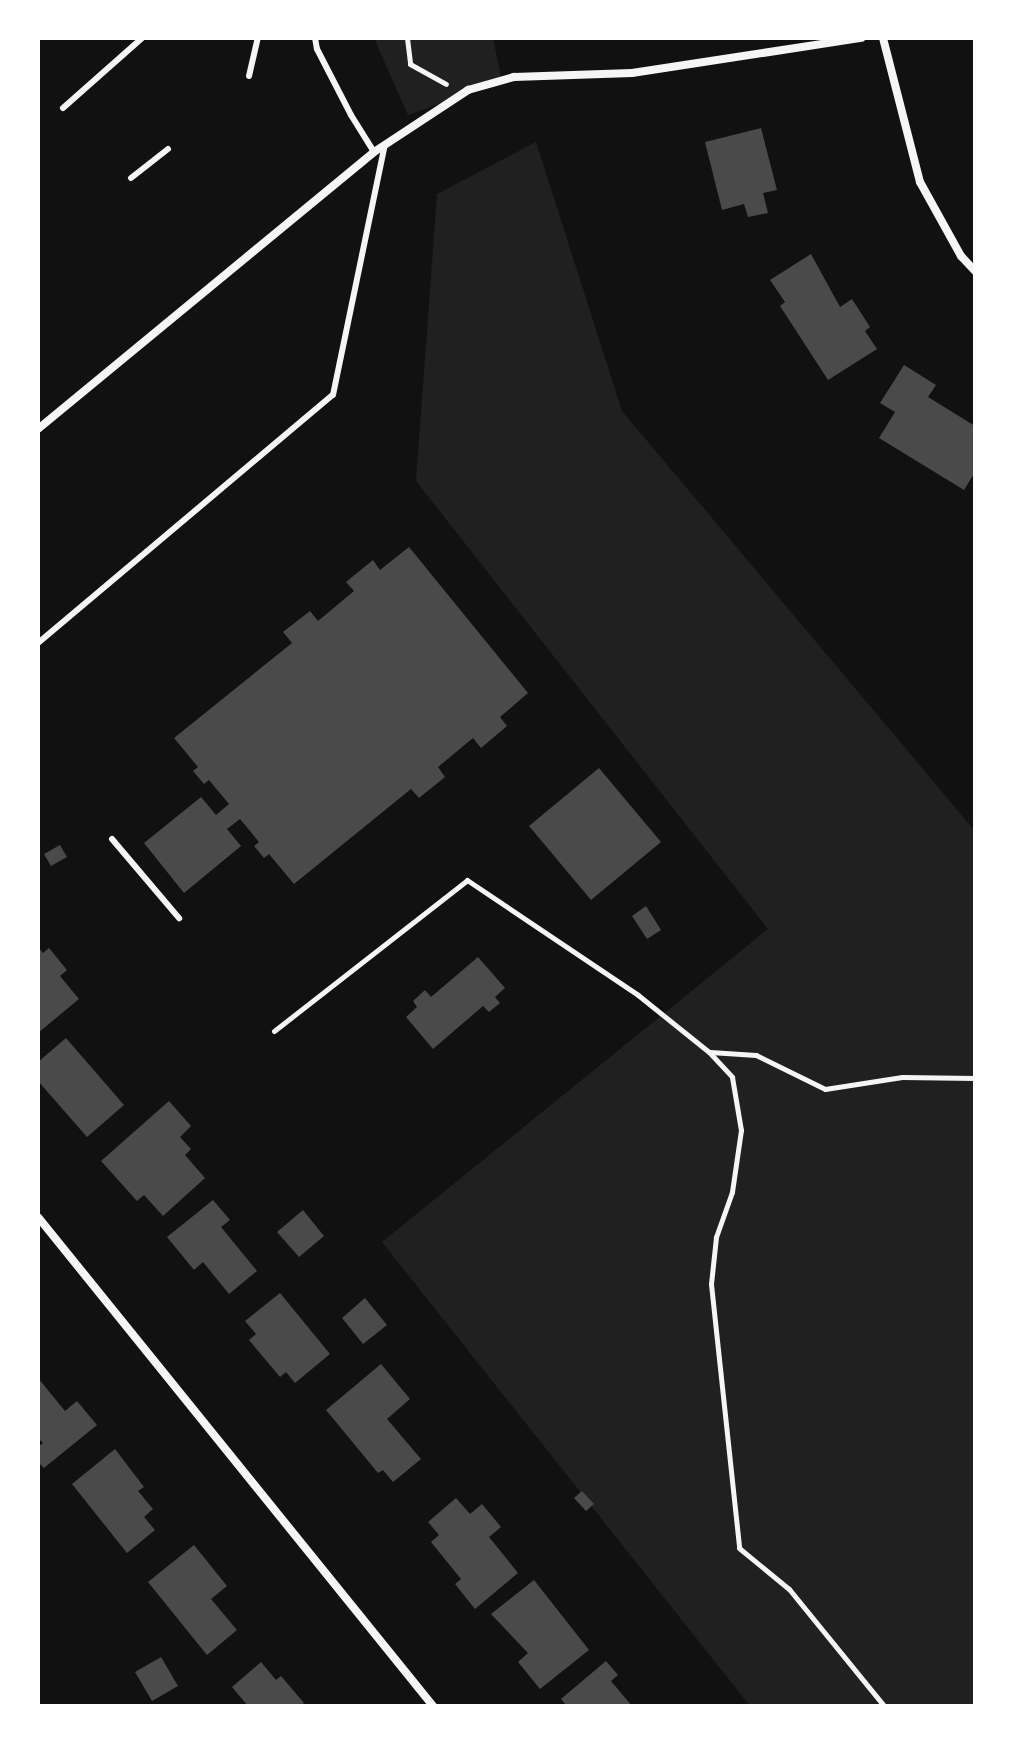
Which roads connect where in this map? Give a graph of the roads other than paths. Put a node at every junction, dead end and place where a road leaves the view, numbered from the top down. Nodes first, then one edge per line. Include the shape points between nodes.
1 (142, 38) edge
2 (258, 38) edge
3 (315, 38) edge
4 (861, 38) edge
5 (883, 38) edge
6 (249, 76) dead end
7 (63, 108) dead end
8 (385, 145) junction
9 (168, 149) dead end
10 (374, 152) junction
11 (131, 178) dead end
12 (975, 271) edge
13 (38, 429) edge
14 (38, 643) edge
15 (112, 839) dead end
16 (179, 918) dead end
17 (38, 1217) edge
18 (433, 1706) edge

1 - 7 lane
2 - 6 lane
3 - 10 lane
4 - 8 street via 632,73 514,77 464,93
5 - 12 street via 920,182 961,256
8 - 10 street
8 - 14 lane via 333,395
9 - 11 lane
10 - 13 street
15 - 16 lane
17 - 18 street

